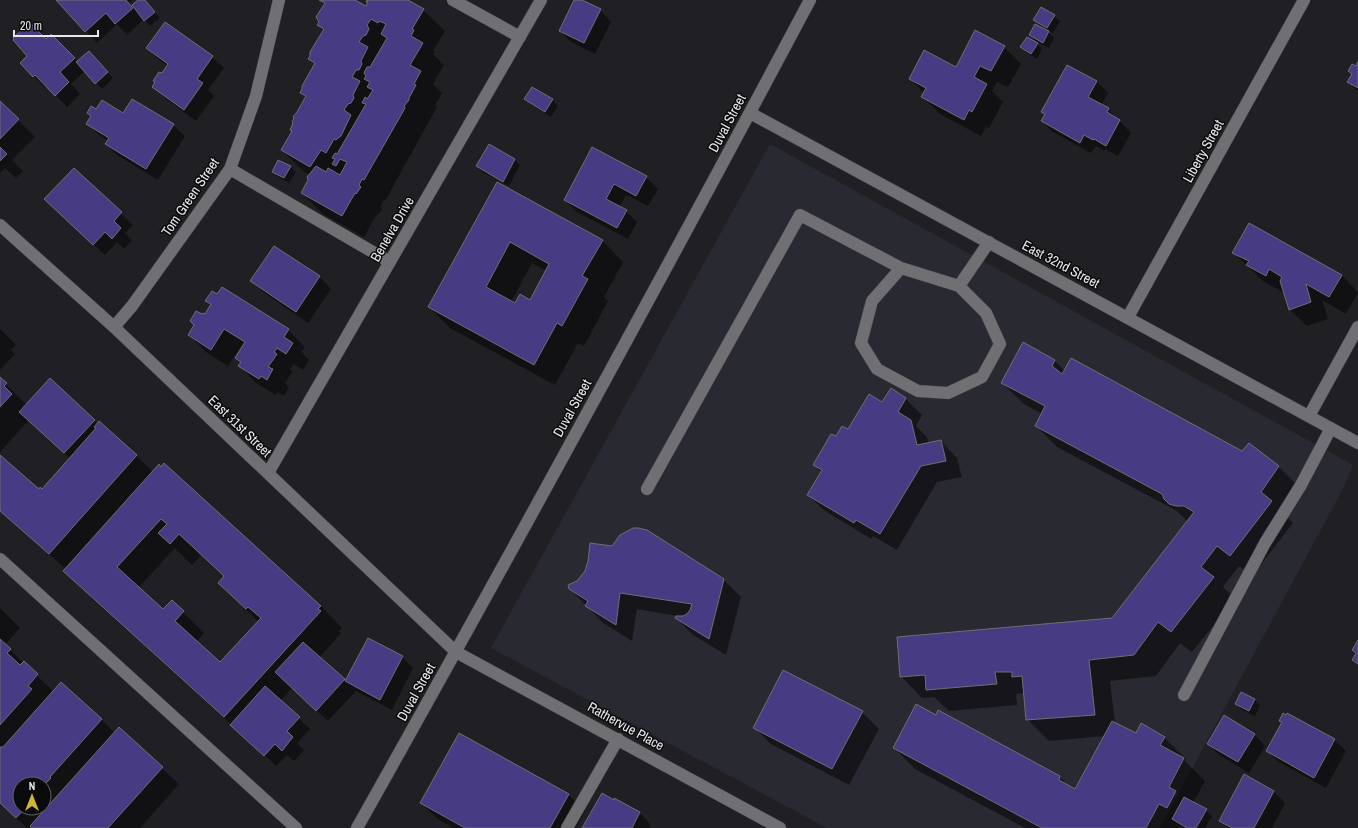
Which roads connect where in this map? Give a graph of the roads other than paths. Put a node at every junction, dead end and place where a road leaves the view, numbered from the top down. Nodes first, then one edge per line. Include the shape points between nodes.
1 (279, 0) edge
2 (453, 0) edge
3 (541, 0) edge
4 (810, 0) edge
5 (1304, 0) edge
6 (520, 37) junction
7 (750, 113) junction
8 (230, 169) junction
9 (0, 225) edge
10 (989, 242) junction
11 (390, 262) junction
12 (901, 268) junction
13 (959, 286) junction
14 (1128, 317) junction
15 (114, 327) junction
16 (1358, 327) edge
17 (1309, 416) junction
18 (1331, 428) junction
19 (1358, 443) edge
20 (268, 473) junction
21 (647, 489) dead end
22 (0, 559) edge
23 (456, 652) junction
24 (1184, 695) dead end
25 (618, 739) junction
26 (296, 828) edge
27 (357, 828) edge
28 (567, 828) edge
29 (780, 828) edge

1 - 8 street, Tom Green Street via 256,96
2 - 6 street
3 - 6 street, Benelva Drive
4 - 7 street, Duval Street
5 - 14 street, Liberty Street
6 - 11 street, Benelva Drive
7 - 10 street, East 32nd Street
7 - 23 street, Duval Street
8 - 11 street
8 - 15 street, Tom Green Street via 132,306
9 - 15 street, East 31st Street
10 - 13 street
10 - 14 street, East 32nd Street
11 - 20 street, Benelva Drive
12 - 13 street
12 - 13 street via 872,301 861,343 877,370 918,390 948,393 982,377 1000,344 986,313
12 - 21 street via 800,215
14 - 17 street, East 32nd Street
15 - 20 street, East 31st Street
16 - 17 street
17 - 18 street, East 32nd Street
18 - 19 street, East 32nd Street
18 - 24 street via 1301,485 1265,543
20 - 23 street, East 31st Street
22 - 26 street
23 - 25 street, Rathervue Place
23 - 27 street, Duval Street
25 - 28 street
25 - 29 street, Rathervue Place

